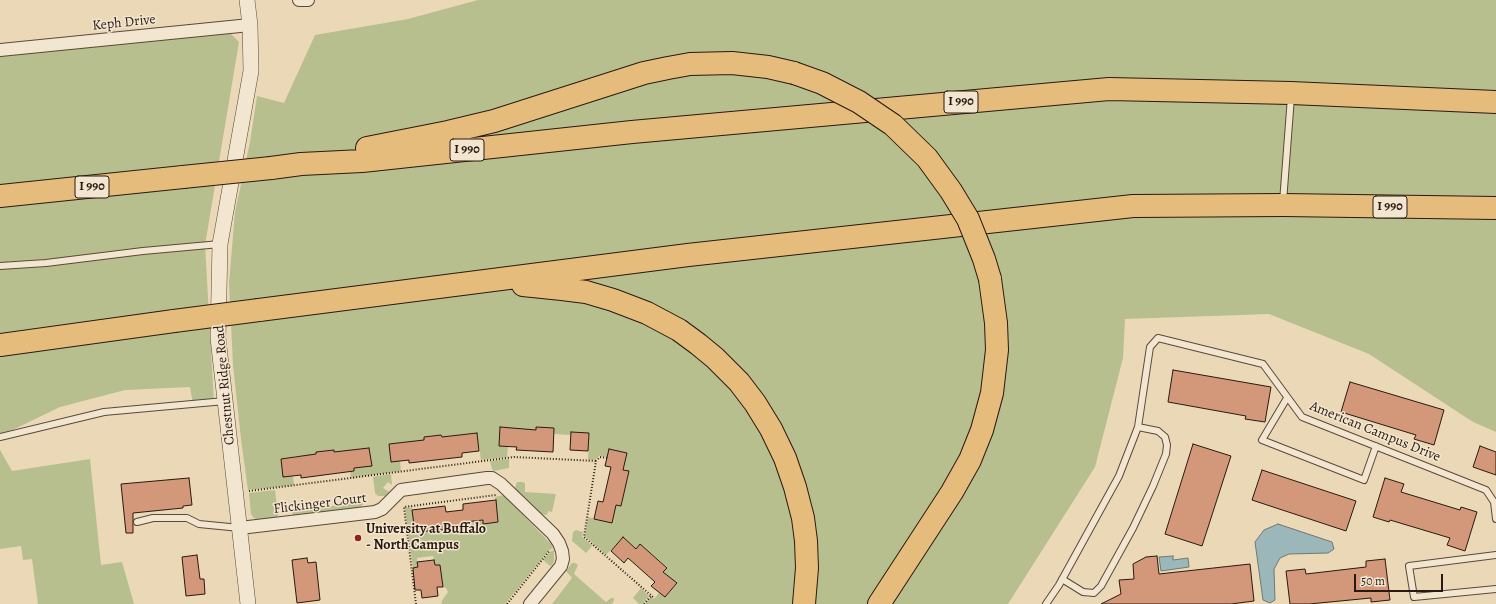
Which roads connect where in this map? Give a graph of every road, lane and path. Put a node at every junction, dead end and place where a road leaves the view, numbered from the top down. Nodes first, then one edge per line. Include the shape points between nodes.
1 (248, 0) edge
2 (299, 0) edge
3 (308, 0) edge
4 (250, 26) junction
5 (0, 50) edge
6 (1292, 93) junction
7 (1496, 102) edge
8 (301, 164) junction
9 (0, 196) edge
10 (1283, 205) junction
11 (1496, 208) edge
12 (220, 244) junction
13 (0, 266) edge
14 (474, 282) junction
15 (0, 344) edge
16 (1287, 398) junction
17 (225, 401) junction
18 (1138, 427) junction
19 (0, 437) edge
20 (1376, 446) junction
21 (607, 458) dead end
22 (596, 461) junction
23 (247, 492) dead end
24 (511, 494) junction
25 (1496, 518) edge
26 (137, 522) dead end
27 (240, 528) junction
28 (554, 549) dead end
29 (1496, 555) edge
30 (1062, 579) junction
31 (1496, 588) edge
32 (651, 595) junction
33 (654, 598) dead end
34 (248, 604) edge
35 (416, 604) edge
36 (507, 604) edge
37 (530, 604) edge
38 (644, 604) edge
39 (804, 604) edge
40 (879, 604) edge
41 (1046, 604) edge

1 - 4 street, Chestnut Ridge Road
2 - 3 street
4 - 5 street, Keph Drive
4 - 12 street, Chestnut Ridge Road via 251,71
6 - 7 highway, I 990
6 - 8 highway, I 990 via 1109,89 632,132 362,161
6 - 10 lane
8 - 9 highway, I 990, bridge
8 - 40 highway, bridge via 494,121 644,73 705,63 768,67 794,73 822,83 859,102 893,125 927,158 968,219 990,279 997,350 992,393 982,430 970,460
10 - 11 highway, I 990
10 - 14 highway, I 990 via 1133,206 887,232
12 - 13 lane
12 - 17 street, Chestnut Ridge Road via 218,338
14 - 15 highway, I 990, bridge
14 - 39 highway via 574,290 612,300 647,313 679,330 722,365 746,391 772,430 795,487 806,542
16 - 18 lane, American Campus Drive via 1263,364 1158,338 1150,347
16 - 20 lane, American Campus Drive via 1302,417
16 - 20 lane via 1262,440 1364,480
17 - 19 lane via 104,412
17 - 27 street, Chestnut Ridge Road
18 - 30 lane, American Campus Drive via 1120,476
18 - 30 lane via 1158,431 1165,437 1167,445 1153,486 1133,528 1101,586 1094,593 1082,592
20 - 25 lane, American Campus Drive via 1486,490 1494,502
21 - 22 path via 600,457
22 - 23 path via 514,457
22 - 32 path via 584,537
24 - 27 street, Flickinger Court via 497,481 487,478 400,490 382,509 375,512
24 - 35 path via 404,507
24 - 37 street, Flickinger Court via 553,534 562,551 561,566
26 - 27 lane via 153,518 187,518 199,524
27 - 34 street, Chestnut Ridge Road
28 - 36 path via 549,551
29 - 31 lane via 1410,566 1414,597
30 - 41 lane, American Campus Drive
32 - 33 path
32 - 38 path

